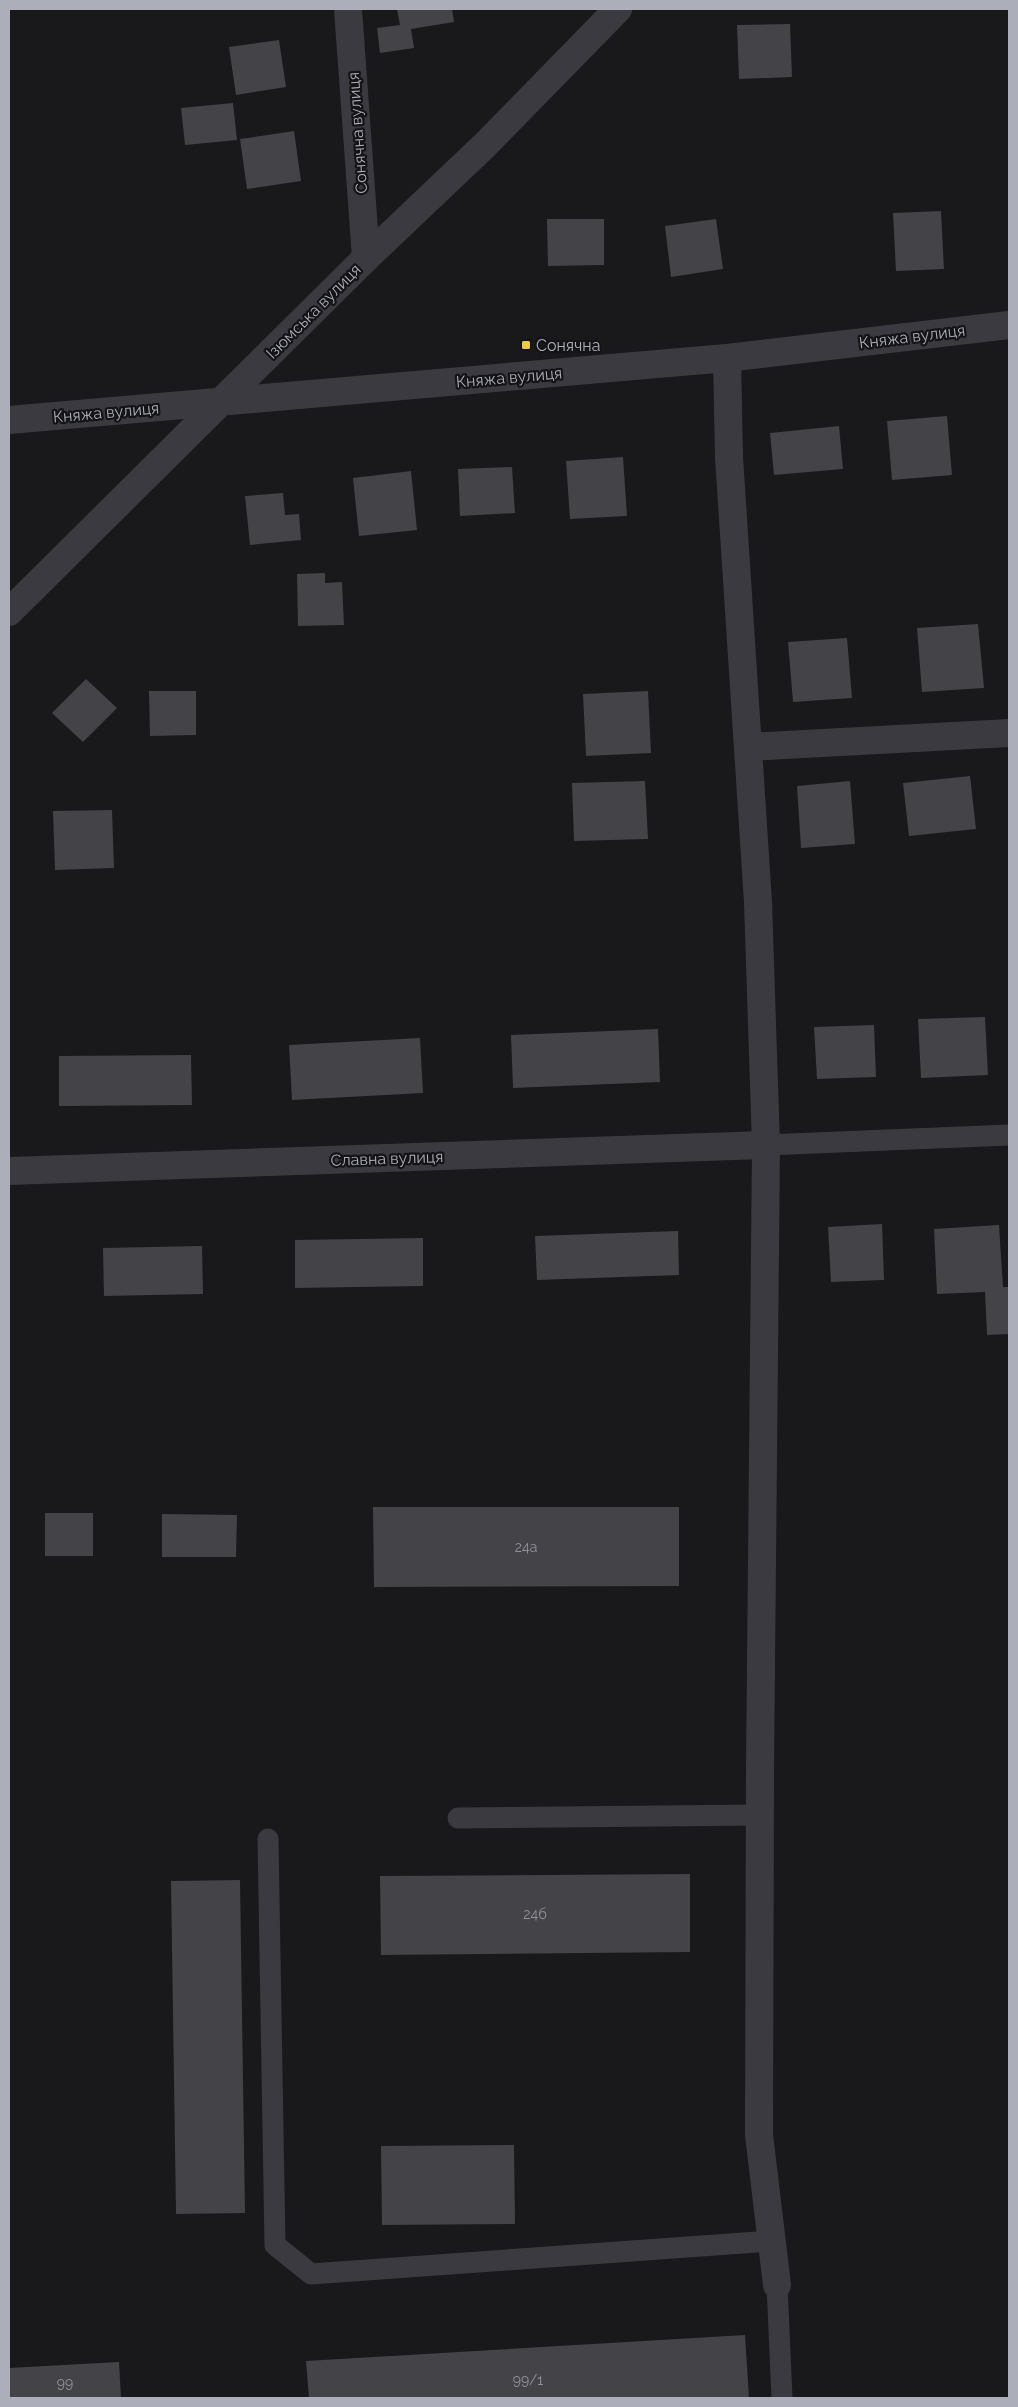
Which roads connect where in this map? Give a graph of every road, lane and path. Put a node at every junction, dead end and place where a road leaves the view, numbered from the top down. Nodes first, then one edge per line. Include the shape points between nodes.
1 (348, 9) edge
2 (618, 9) edge
3 (366, 258) junction
4 (1009, 325) edge
5 (726, 358) junction
6 (221, 402) junction
7 (9, 420) edge
8 (9, 612) edge
9 (1009, 733) edge
10 (748, 748) junction
11 (1009, 1135) edge
12 (766, 1146) junction
13 (9, 1171) edge
14 (759, 1814) junction
15 (458, 1818) dead end
16 (268, 1839) dead end
17 (772, 2240) junction
18 (777, 2284) joint
19 (782, 2398) edge

1 - 3 street, Сонячна вулиця
2 - 3 street, Ізюмська вулиця via 484,145
3 - 6 street, Ізюмська вулиця
4 - 5 street, Княжа вулиця
5 - 6 street, Княжа вулиця
5 - 10 street via 729,457
6 - 7 street, Княжа вулиця
6 - 8 street, Ізюмська вулиця
9 - 10 street
10 - 12 street via 758,902
11 - 12 lane
12 - 13 street, Славна вулиця
12 - 14 street
14 - 15 lane
14 - 17 street via 759,2136
16 - 17 lane via 275,2245 311,2274
17 - 18 street
18 - 19 lane

